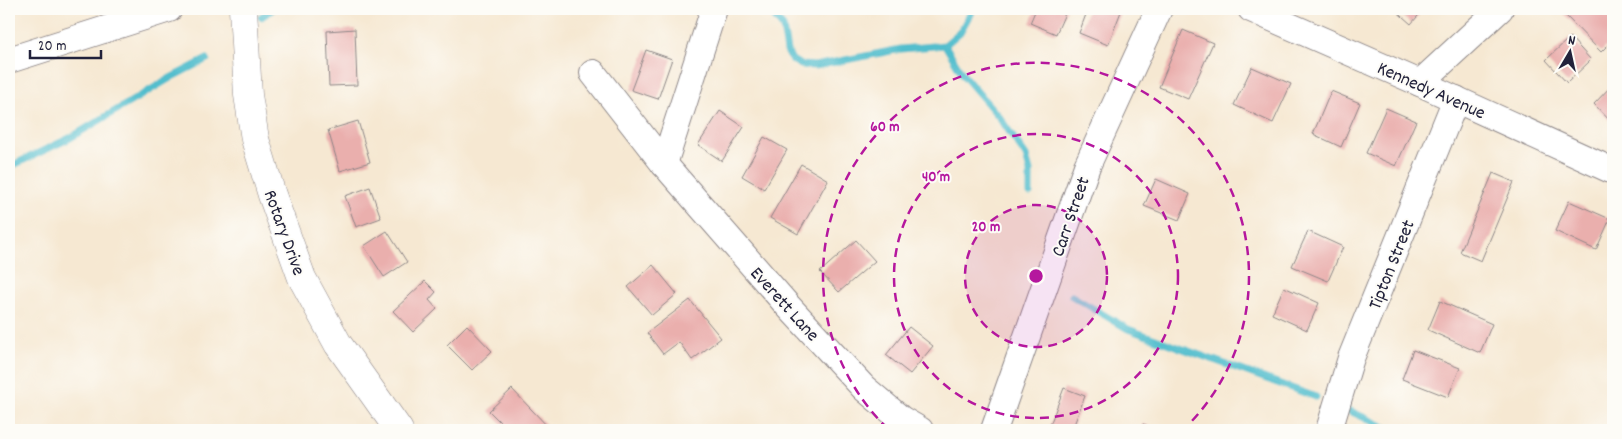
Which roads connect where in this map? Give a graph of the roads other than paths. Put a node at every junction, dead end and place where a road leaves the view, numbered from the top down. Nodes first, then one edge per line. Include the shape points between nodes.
1 (169, 9) edge
2 (244, 9) edge
3 (714, 9) edge
4 (1160, 9) edge
5 (1250, 9) edge
6 (1500, 9) edge
7 (9, 60) edge
8 (593, 73) dead end
9 (1420, 83) junction
10 (1456, 99) junction
11 (664, 164) junction
12 (1613, 171) edge
13 (399, 430) edge
14 (920, 430) edge
15 (994, 430) edge
16 (1329, 430) edge

1 - 7 street
2 - 13 street, Rotary Drive via 248,95 255,139 302,278 338,344
3 - 11 street
4 - 15 street, Carr Street via 1087,166
5 - 9 street, Kennedy Avenue
6 - 9 street
8 - 11 street, Everett Lane
9 - 10 street, Kennedy Avenue
10 - 12 street, Kennedy Avenue
10 - 16 street, Tipton Street via 1351,358
11 - 14 street, Everett Lane via 864,388 901,419

